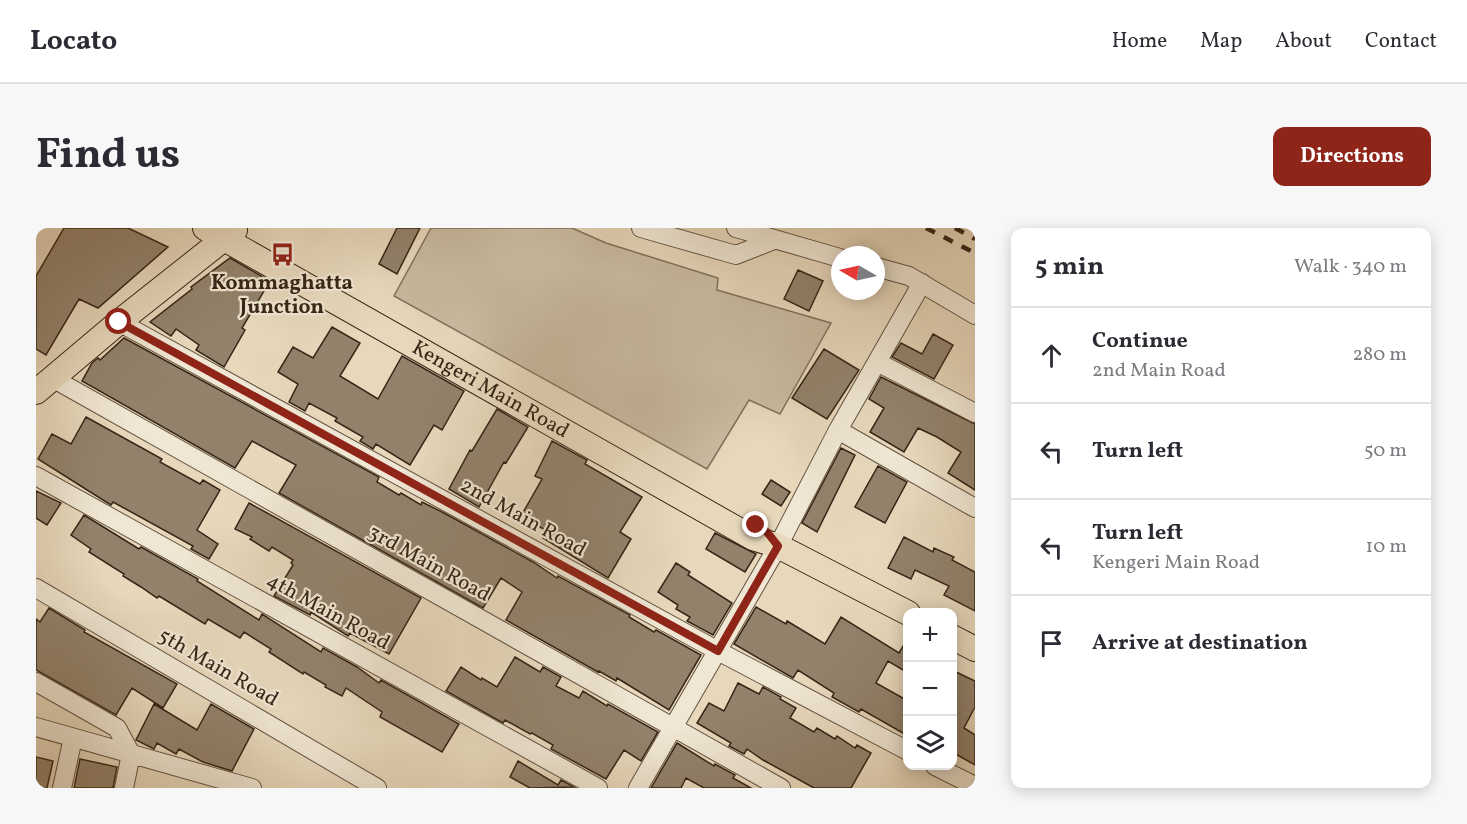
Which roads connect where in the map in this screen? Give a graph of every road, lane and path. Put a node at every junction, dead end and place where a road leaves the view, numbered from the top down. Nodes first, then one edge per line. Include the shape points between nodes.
1 (641, 228) edge
2 (736, 228) edge
3 (228, 230) edge
4 (774, 240) junction
5 (831, 256) edge
6 (885, 269) edge
7 (922, 283) junction
8 (975, 315) edge
9 (119, 322) junction
10 (877, 362) junction
11 (41, 388) edge
12 (975, 413) edge
13 (838, 430) junction
14 (36, 476) edge
15 (975, 508) edge
16 (778, 546) junction
17 (36, 588) edge
18 (903, 610) edge
19 (957, 640) edge
20 (975, 649) edge
21 (718, 651) junction
22 (36, 682) edge
23 (36, 727) edge
24 (675, 727) junction
25 (74, 738) junction
26 (903, 748) edge
27 (131, 754) junction
28 (945, 770) edge
29 (975, 786) edge
30 (62, 788) edge
31 (124, 788) edge
32 (252, 788) edge
33 (377, 788) edge
34 (598, 788) edge
35 (638, 788) edge
36 (781, 788) edge

1 - 4 street via 736,255
2 - 4 street
3 - 9 main road
3 - 16 main road, Kengeri Main Road via 756,525
4 - 5 street
6 - 7 street
7 - 8 street
7 - 10 street
9 - 11 main road
9 - 21 street, 2nd Main Road
10 - 12 street
10 - 13 street
11 - 24 street, 3rd Main Road
13 - 15 street
13 - 16 street
14 - 34 street, 4th Main Road
16 - 18 main road, Kengeri Main Road
16 - 21 street
17 - 33 street, 5th Main Road
19 - 20 main road
21 - 24 street
21 - 26 street, 2nd Main Road
22 - 27 street via 117,728
23 - 25 street
24 - 35 street
24 - 36 street, 3rd Main Road
25 - 27 street
25 - 30 street
27 - 31 street
27 - 32 street
28 - 29 street

